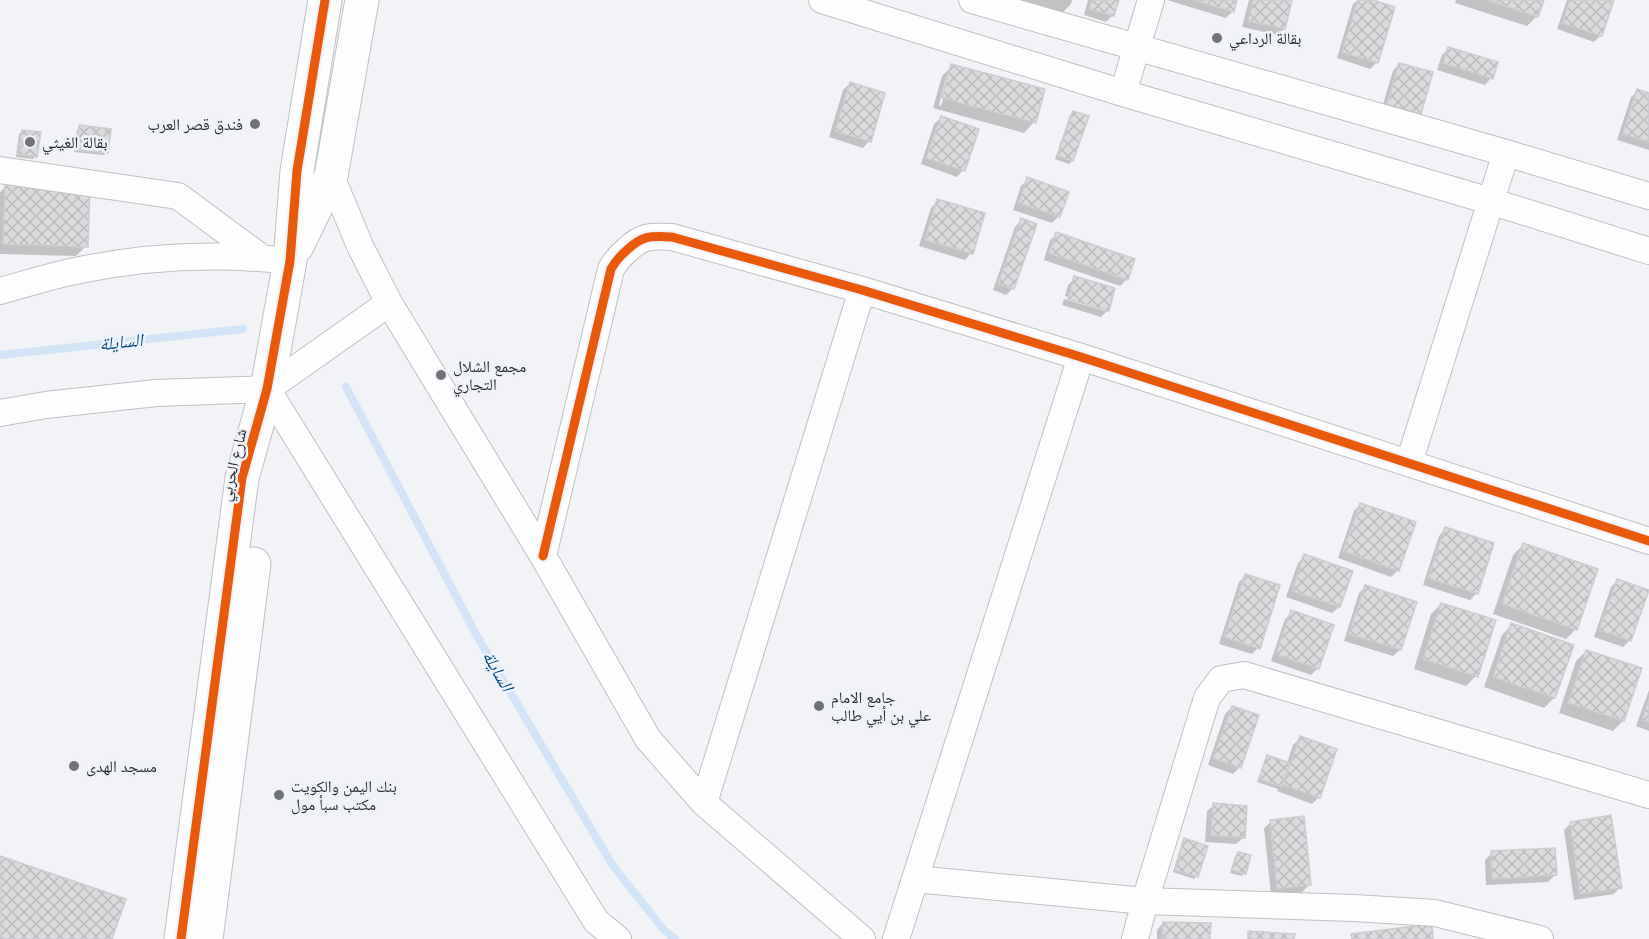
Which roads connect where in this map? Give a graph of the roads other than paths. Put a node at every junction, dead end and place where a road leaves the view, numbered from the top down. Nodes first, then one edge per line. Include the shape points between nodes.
1 (325, 0) edge
2 (362, 0) edge
3 (822, 0) edge
4 (972, 0) edge
5 (1151, 0) edge
6 (1137, 46) junction
7 (1123, 93) junction
8 (1506, 153) junction
9 (0, 170) edge
10 (331, 176) junction
11 (1649, 196) edge
12 (1490, 201) junction
13 (1649, 251) edge
14 (276, 259) junction
15 (862, 290) junction
16 (0, 291) edge
17 (389, 303) junction
18 (1081, 357) junction
19 (267, 389) junction
20 (0, 413) edge
21 (1409, 463) junction
22 (1649, 541) edge
23 (543, 556) junction
24 (1649, 795) edge
25 (704, 803) junction
26 (915, 879) junction
27 (1145, 901) junction
28 (596, 930) edge
29 (181, 939) edge
30 (207, 939) edge
31 (618, 939) edge
32 (862, 939) edge
33 (896, 939) edge
34 (1136, 939) edge
35 (1540, 939) edge

1 - 14 street, شارع الحربي via 297,171
2 - 10 street, شارع الحربي
3 - 7 street
4 - 6 street
5 - 6 street
6 - 7 street
6 - 8 street
7 - 12 street
8 - 11 street
8 - 12 street
9 - 14 street via 178,196
10 - 14 street, شارع الحربي
10 - 17 street
12 - 13 street
12 - 21 street
14 - 16 street via 201,256 140,260 79,270
14 - 19 street, شارع الحربي
15 - 18 street
15 - 23 street via 672,237 636,240 611,269
15 - 25 street
17 - 19 street
17 - 23 street
18 - 21 street
18 - 26 street
19 - 20 street via 156,393
19 - 28 street
19 - 29 street, شارع الحربي via 243,478
19 - 30 street, شارع الحربي via 265,479
21 - 22 street
23 - 25 street via 648,739
24 - 27 street via 1244,675 1232,677 1221,680 1207,698
25 - 32 street
26 - 27 street
26 - 33 street
27 - 34 street
27 - 35 street via 1435,914
28 - 31 street

